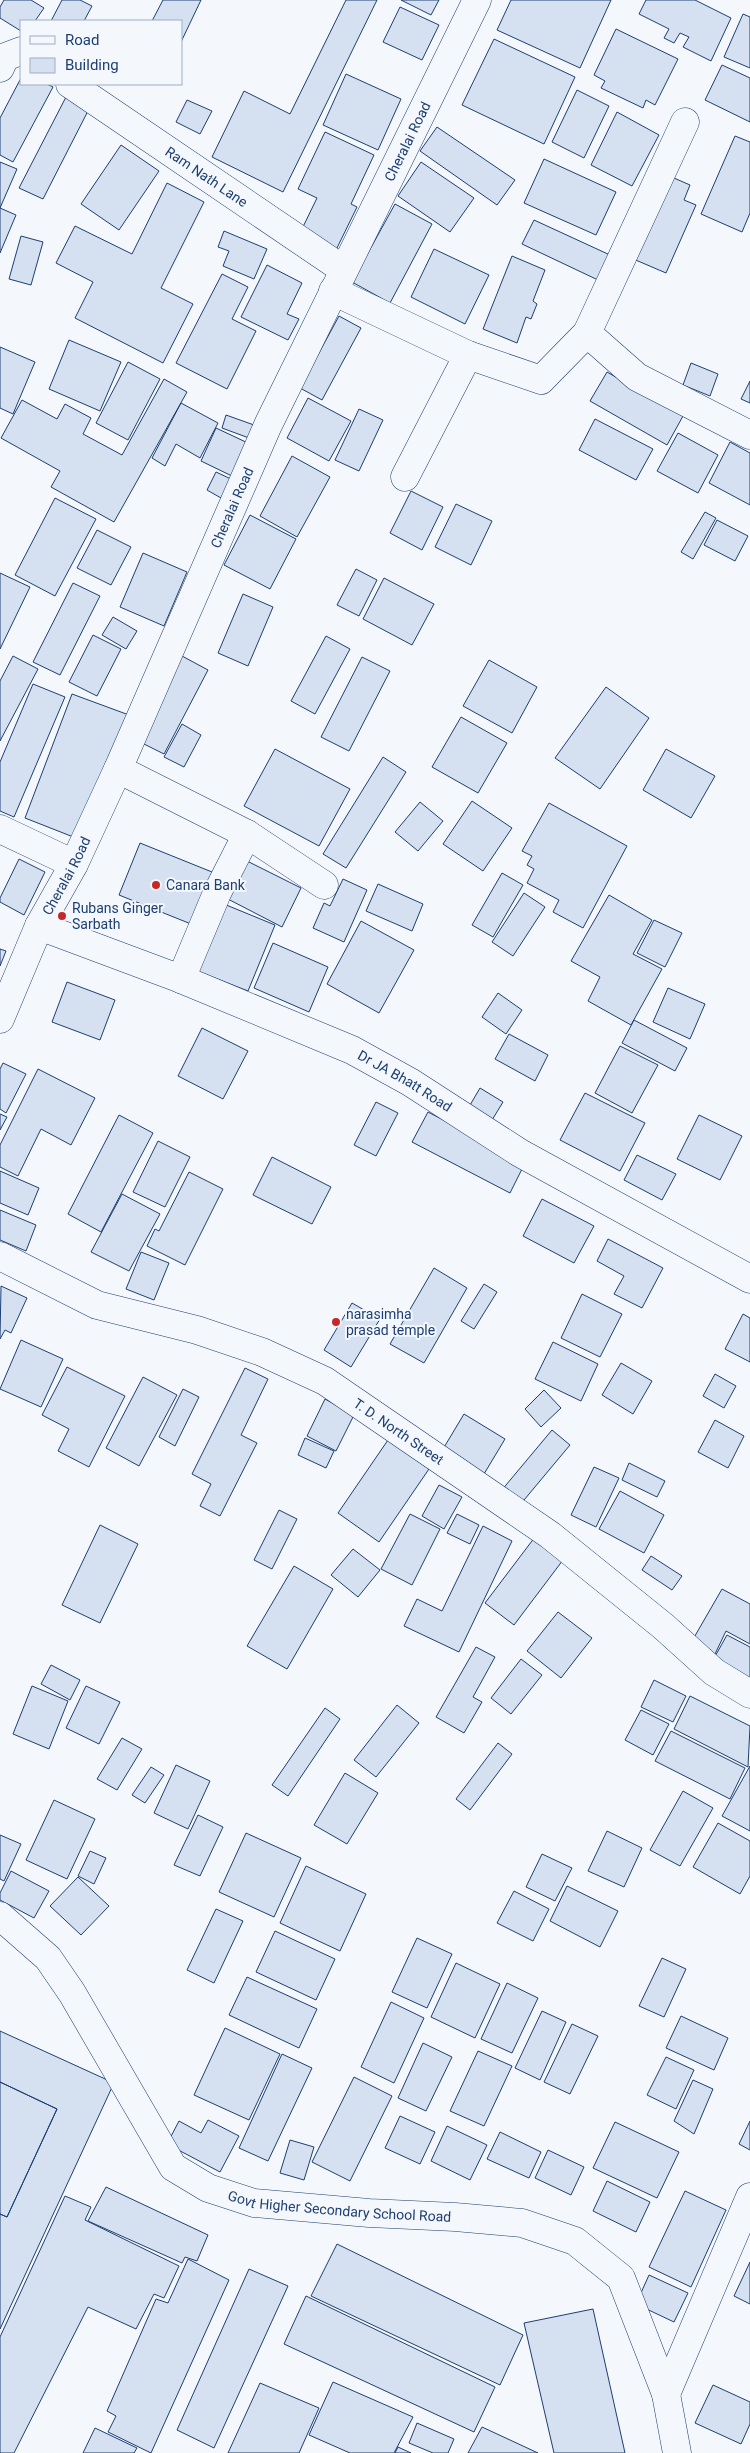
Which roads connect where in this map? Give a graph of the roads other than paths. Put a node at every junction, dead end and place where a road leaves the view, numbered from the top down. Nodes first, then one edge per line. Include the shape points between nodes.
1 (477, 0) edge
2 (20, 51) edge
3 (0, 68) edge
4 (71, 85) edge
5 (686, 122) dead end
6 (339, 281) junction
7 (587, 333) junction
8 (468, 355) junction
9 (750, 434) edge
10 (405, 477) dead end
11 (118, 769) junction
12 (0, 829) edge
13 (247, 834) junction
14 (74, 864) junction
15 (324, 885) dead end
16 (39, 926) junction
17 (180, 979) junction
18 (0, 1019) edge
19 (0, 1256) edge
20 (750, 1279) edge
21 (750, 1694) edge
22 (0, 1916) edge
23 (750, 2198) edge
24 (666, 2394) junction
25 (677, 2453) edge

1 - 6 street, Cheralai Road
2 - 3 street via 5,56
4 - 6 street, Ram Nath Lane
5 - 7 street
6 - 8 street, Ram Nath Lane
6 - 11 street, Cheralai Road via 268,425
7 - 8 street, Ram Nath Lane via 541,380
7 - 9 street via 637,377
8 - 10 street
11 - 13 street
11 - 14 street, Cheralai Road
12 - 14 street
13 - 15 street
13 - 17 street
14 - 16 street, Cheralai Road
16 - 17 street, Dr JA Bhatt Road
16 - 18 street, Cheralai Road
17 - 20 street, Dr JA Bhatt Road via 381,1064 520,1153
19 - 21 street, T. D. North Street via 97,1305 197,1330 262,1352 326,1381 550,1535 663,1626 714,1672
22 - 24 street, Govt Higher Secondary School Road via 48,1958 174,2167 208,2188 254,2203 522,2223 575,2241 621,2278
23 - 24 street
24 - 25 street, Govt Higher Secondary School Road

